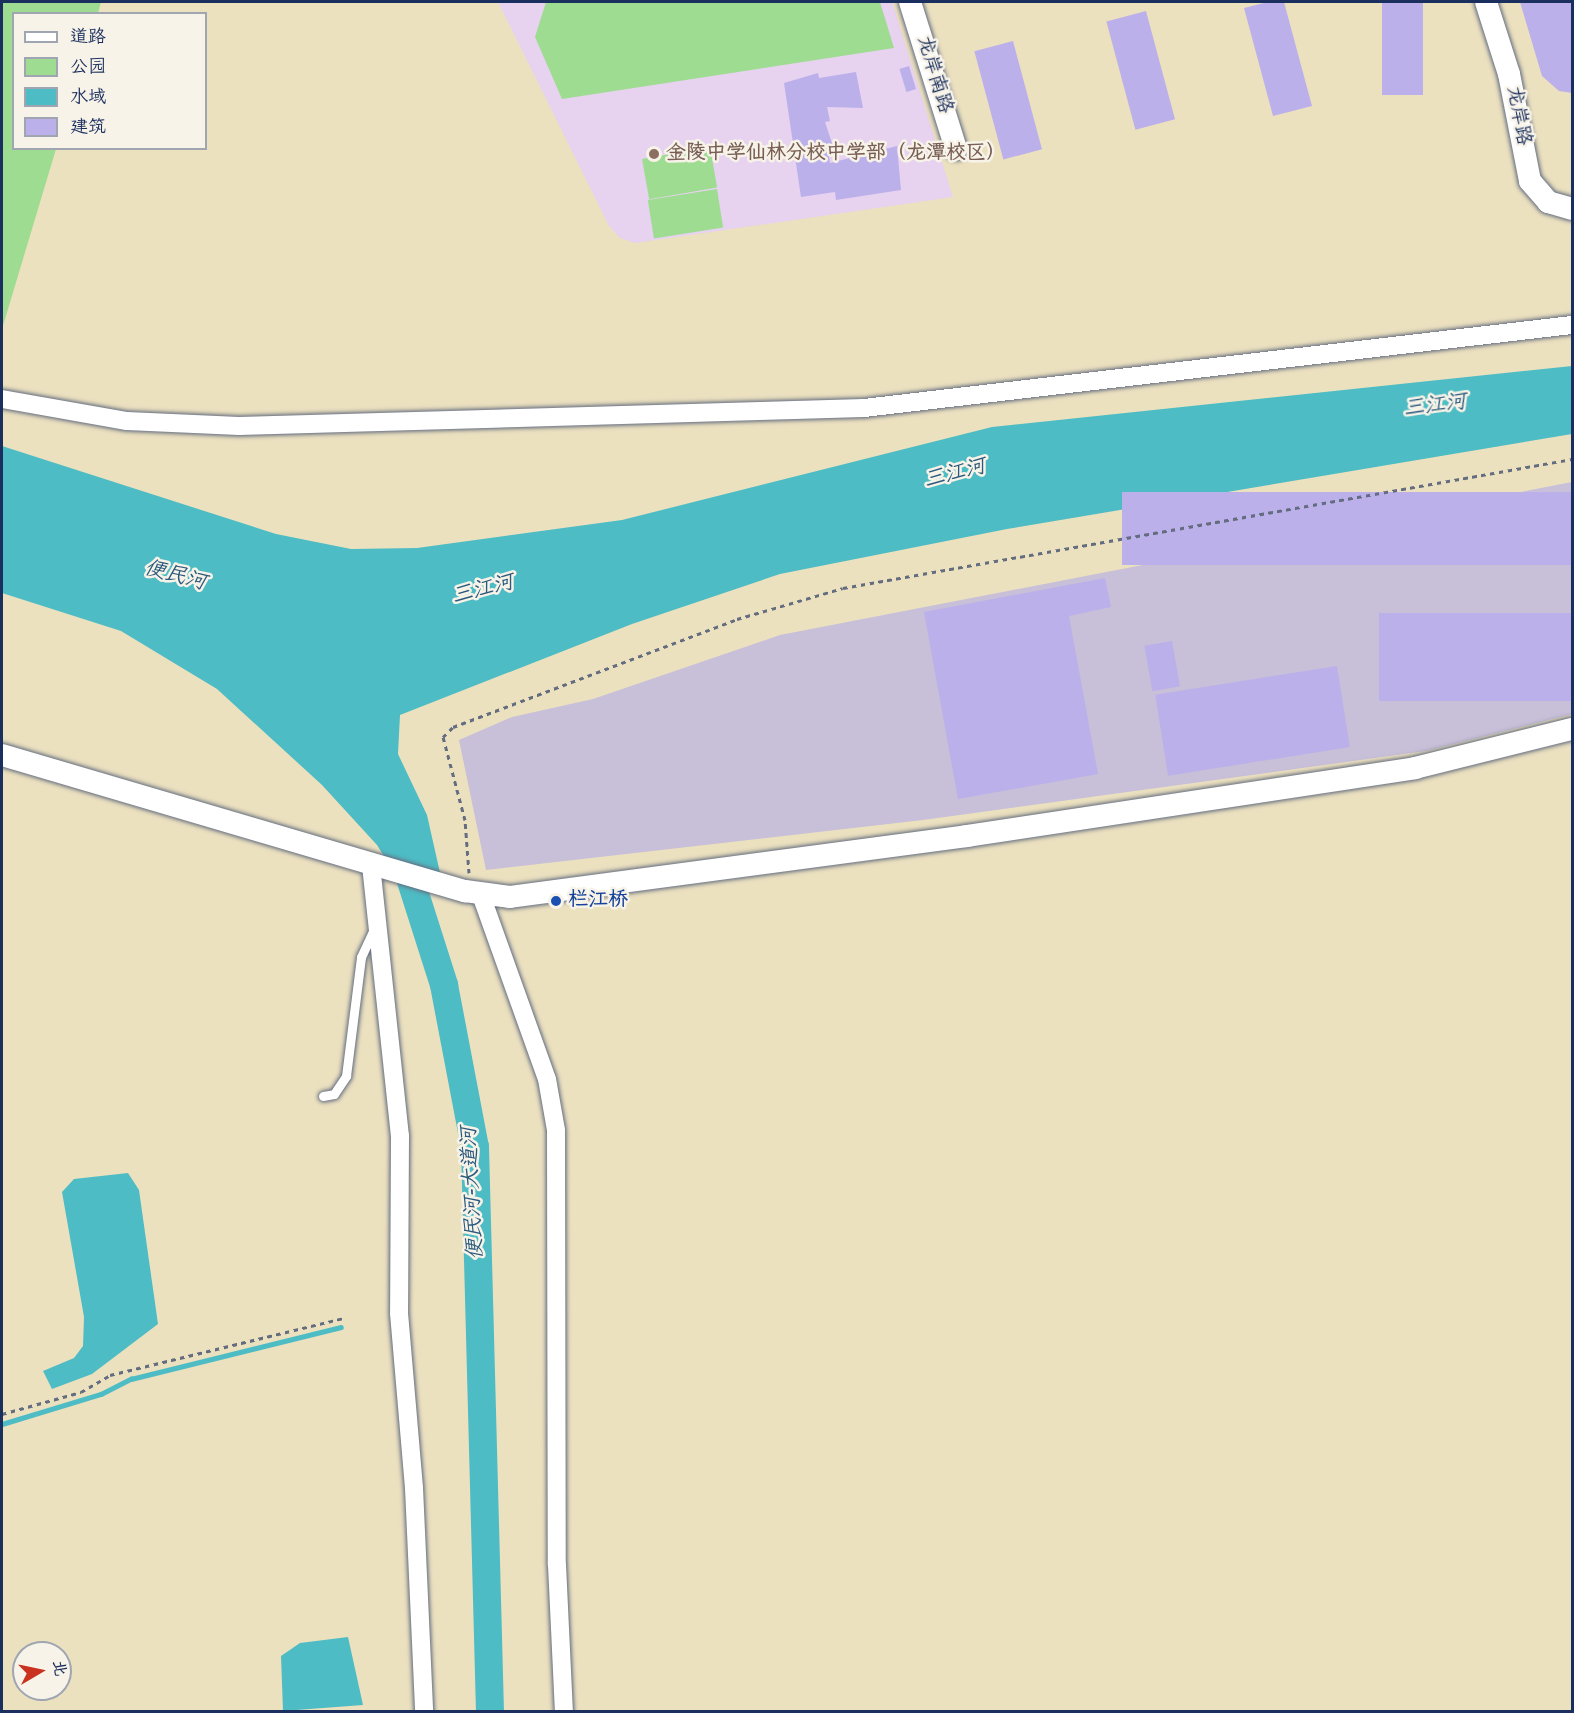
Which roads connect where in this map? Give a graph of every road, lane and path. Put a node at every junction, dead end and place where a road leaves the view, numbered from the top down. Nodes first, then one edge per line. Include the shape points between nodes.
1 (910, 2) edge
2 (1486, 2) edge
3 (956, 149) dead end
4 (1572, 209) edge
5 (1572, 325) edge
6 (2, 399) edge
7 (1572, 459) edge
8 (1572, 729) edge
9 (2, 755) edge
10 (376, 866) junction
11 (473, 893) junction
12 (377, 926) junction
13 (323, 1096) dead end
14 (343, 1318) dead end
15 (2, 1414) edge
16 (424, 1712) edge
17 (564, 1712) edge

1 - 3 street, 龙岸南路
2 - 4 street, 龙岸路 via 1509,74 1530,181 1548,202
5 - 6 street via 864,408 239,426 127,421
7 - 11 path via 843,588 737,619 453,727 443,737 444,750 465,820
8 - 11 street via 1415,768 979,834 540,894
9 - 10 street
10 - 11 street
10 - 12 street
11 - 17 street via 547,1079 556,1130 557,1565
12 - 13 lane via 361,957 346,1076 334,1094
12 - 16 street via 400,1136 399,1313 414,1488
14 - 15 path via 110,1375 81,1392

